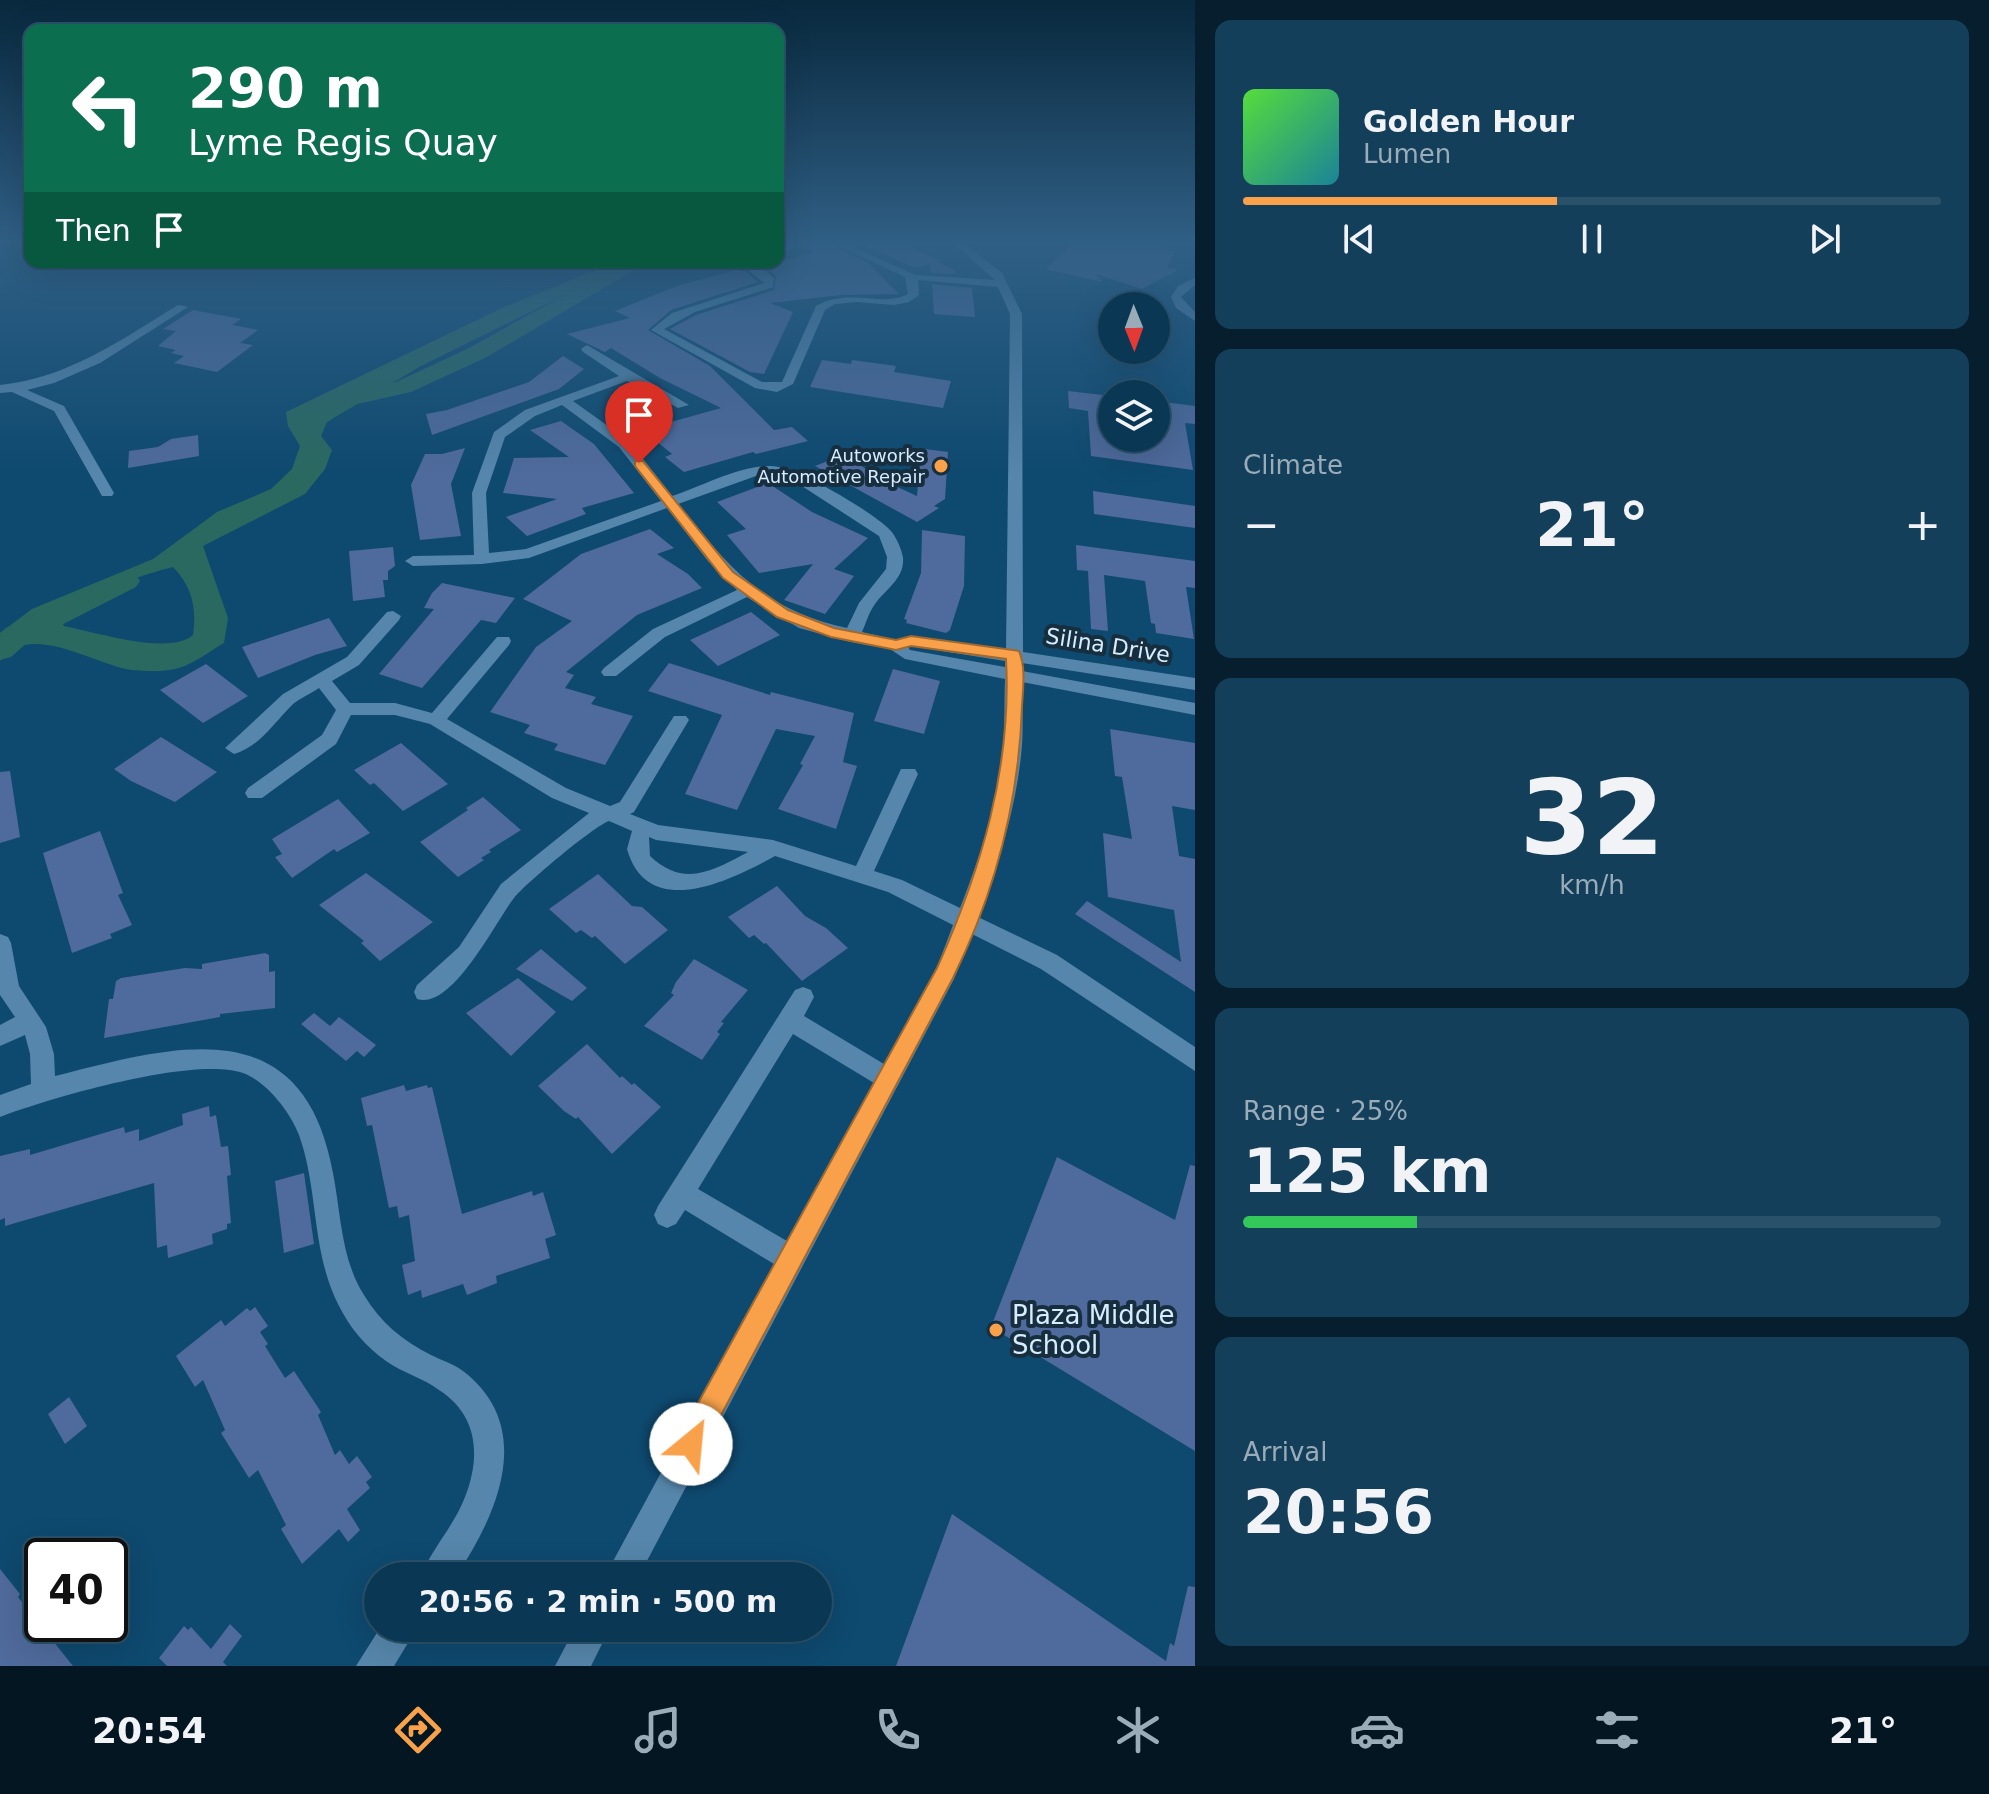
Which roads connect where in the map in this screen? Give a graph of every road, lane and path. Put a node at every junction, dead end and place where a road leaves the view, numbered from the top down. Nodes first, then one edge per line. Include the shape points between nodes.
1 (161, 320) edge
2 (672, 320) edge
3 (815, 320) edge
4 (1016, 320) edge
5 (587, 349) dead end
6 (628, 377) junction
7 (0, 389) edge
8 (16, 389) junction
9 (563, 400) junction
10 (683, 405) dead end
11 (107, 493) dead end
12 (670, 502) junction
13 (482, 559) junction
14 (413, 561) dead end
15 (747, 591) junction
16 (393, 616) dead end
17 (851, 637) junction
18 (503, 641) dead end
19 (1014, 666) junction
20 (610, 672) dead end
21 (322, 680) junction
22 (1195, 684) edge
23 (345, 709) junction
24 (1195, 709) edge
25 (436, 720) junction
26 (680, 720) dead end
27 (234, 748) dead end
28 (908, 774) dead end
29 (255, 793) dead end
30 (606, 814) junction
31 (644, 828) junction
32 (773, 848) junction
33 (862, 874) junction
34 (968, 921) junction
35 (0, 943) edge
36 (425, 992) dead end
37 (803, 997) dead end
38 (789, 1019) junction
39 (30, 1021) junction
40 (0, 1036) edge
41 (1195, 1060) edge
42 (887, 1078) junction
43 (43, 1091) junction
44 (0, 1106) edge
45 (790, 1258) junction
46 (447, 1562) edge
47 (628, 1562) edge
48 (390, 1642) edge
49 (585, 1642) edge
50 (373, 1666) edge
51 (572, 1666) edge

1 - 8 street via 70,375
2 - 3 street via 657,330 770,388 787,384
4 - 19 street
5 - 6 street
6 - 9 street
6 - 10 street
7 - 8 street
8 - 11 street via 59,409
9 - 12 street via 624,444
9 - 13 street via 517,419 499,435 479,493
12 - 13 street via 529,553
12 - 15 street via 713,558
12 - 17 street via 774,470 796,476 872,522 892,546 894,569 867,603
13 - 14 street
15 - 17 street via 805,624
15 - 20 street via 659,633
16 - 21 street via 346,666
17 - 19 street via 896,645 905,654
18 - 25 street
19 - 22 street, Silina Drive
19 - 24 street
19 - 34 street via 1005,798
21 - 23 street
21 - 27 street via 289,698
23 - 25 street via 395,709
23 - 29 street via 329,739
25 - 30 street via 559,793
26 - 30 street via 627,807
28 - 33 street
30 - 31 street
30 - 36 street via 508,890 467,953
31 - 32 street
31 - 32 street via 637,838 640,859 649,869 682,883 713,879
32 - 33 street
33 - 34 street
34 - 41 street via 1049,962
34 - 42 street
35 - 39 street via 9,990
37 - 38 street
38 - 42 street
38 - 45 street via 674,1204
39 - 40 street
39 - 43 street via 42,1054
42 - 45 street
43 - 44 street
43 - 46 street via 219,1058 260,1069 297,1106 313,1142 332,1251 346,1292 365,1324 386,1345 451,1380 485,1415 490,1435 481,1501
45 - 47 street
48 - 50 street
49 - 51 street

